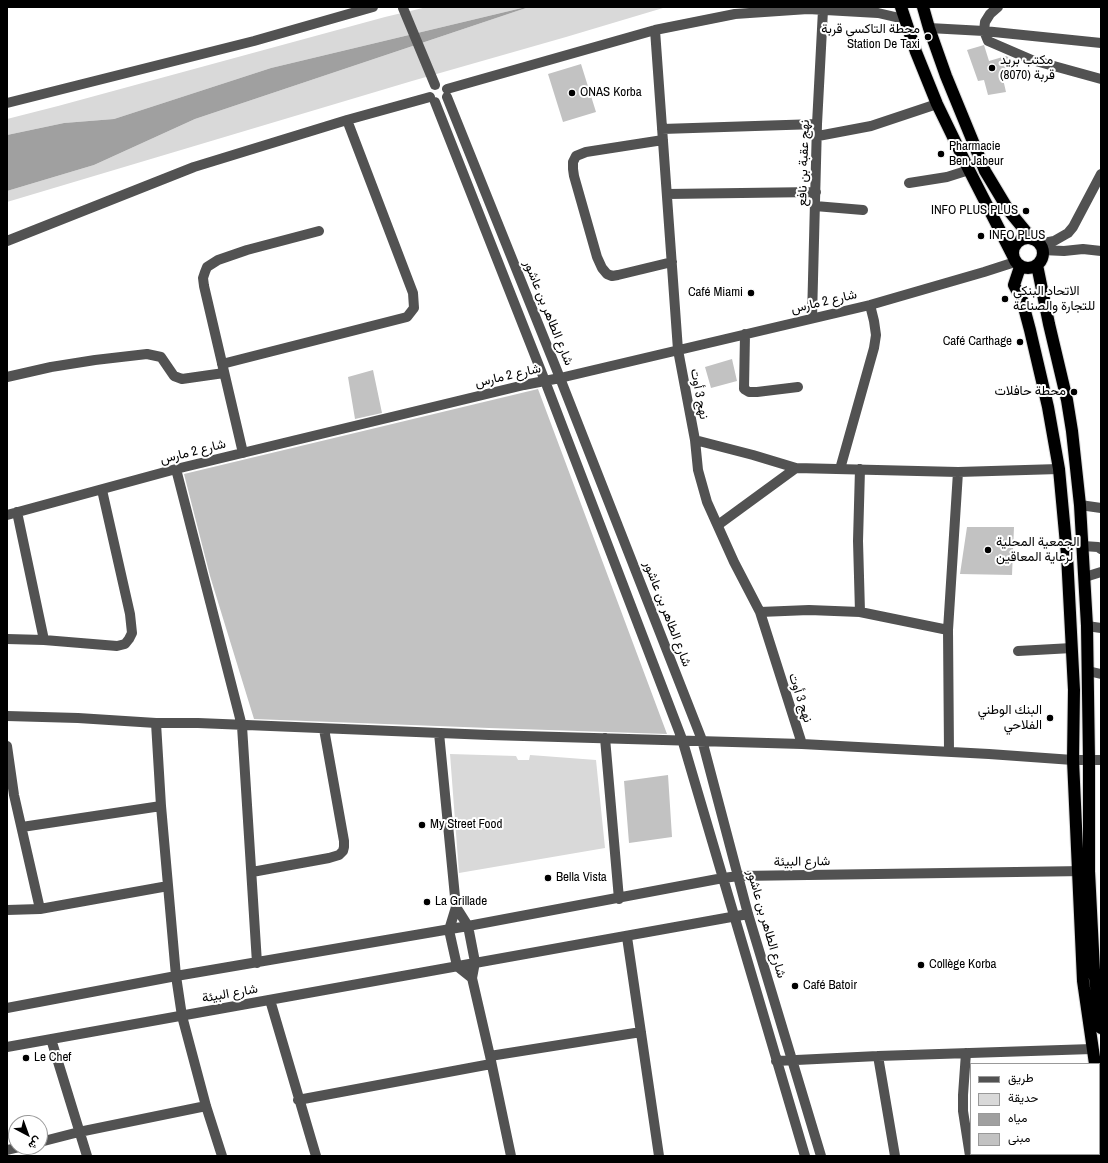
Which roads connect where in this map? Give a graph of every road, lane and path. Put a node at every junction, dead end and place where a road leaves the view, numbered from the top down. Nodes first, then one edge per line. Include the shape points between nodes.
1 (373, 7) edge
2 (998, 7) edge
3 (923, 8) edge
4 (403, 9) edge
5 (823, 10) junction
6 (902, 12) edge
7 (929, 28) junction
8 (655, 30) junction
9 (984, 31) junction
10 (1101, 43) edge
11 (1101, 79) edge
12 (433, 81) junction
13 (447, 93) junction
14 (432, 99) junction
15 (7, 103) edge
16 (937, 104) junction
17 (346, 120) junction
18 (818, 124) junction
19 (662, 129) junction
20 (818, 136) junction
21 (663, 140) junction
22 (969, 170) junction
23 (1101, 174) edge
24 (909, 183) dead end
25 (816, 192) junction
26 (667, 194) junction
27 (815, 206) junction
28 (862, 210) dead end
29 (319, 231) dead end
30 (7, 241) edge
31 (1039, 251) junction
32 (1101, 251) edge
33 (1016, 261) junction
34 (672, 262) junction
35 (870, 305) junction
36 (812, 318) junction
37 (745, 334) junction
38 (678, 350) junction
39 (223, 368) junction
40 (7, 377) edge
41 (560, 378) junction
42 (544, 381) junction
43 (798, 387) dead end
44 (695, 440) junction
45 (243, 453) junction
46 (796, 468) junction
47 (176, 469) junction
48 (840, 469) junction
49 (860, 469) junction
50 (1059, 469) junction
51 (958, 472) junction
52 (102, 490) junction
53 (1080, 505) junction
54 (1101, 508) edge
55 (12, 514) edge
56 (718, 526) junction
57 (1083, 546) junction
58 (1101, 549) edge
59 (1101, 572) edge
60 (1085, 576) junction
61 (760, 612) junction
62 (860, 612) junction
63 (1087, 626) junction
64 (1101, 628) edge
65 (948, 630) junction
66 (7, 639) edge
67 (44, 640) junction
68 (1072, 648) junction
69 (1018, 651) dead end
70 (1088, 671) junction
71 (1101, 674) edge
72 (7, 716) edge
73 (156, 723) junction
74 (242, 726) junction
75 (324, 729) junction
76 (439, 733) junction
77 (605, 738) junction
78 (682, 739) junction
79 (702, 740) junction
80 (802, 744) junction
81 (7, 746) edge
82 (949, 752) junction
83 (1072, 760) junction
84 (1095, 760) edge
85 (11, 795) edge
86 (161, 806) junction
87 (22, 827) junction
88 (1083, 871) junction
89 (252, 872) junction
90 (739, 876) junction
91 (723, 878) junction
92 (168, 886) junction
93 (620, 899) junction
94 (456, 907) junction
95 (40, 909) junction
96 (7, 910) edge
97 (748, 914) junction
98 (734, 918) junction
99 (468, 926) junction
100 (449, 930) junction
101 (627, 937) junction
102 (475, 962) junction
103 (257, 963) junction
104 (457, 966) junction
105 (176, 976) junction
106 (472, 978) junction
107 (270, 1000) junction
108 (7, 1008) edge
109 (182, 1016) junction
110 (1101, 1028) edge
111 (641, 1032) junction
112 (51, 1039) junction
113 (7, 1047) edge
114 (1092, 1049) junction
115 (966, 1053) junction
116 (878, 1056) junction
117 (491, 1060) junction
118 (793, 1060) junction
119 (776, 1061) junction
120 (1095, 1063) edge
121 (298, 1100) junction
122 (206, 1106) junction
123 (79, 1132) junction
124 (48, 1140) edge
125 (87, 1156) edge
126 (222, 1156) edge
127 (316, 1156) edge
128 (508, 1156) edge
129 (659, 1156) edge
130 (805, 1156) edge
131 (821, 1156) edge
132 (895, 1156) edge
133 (970, 1156) edge

1 - 15 street via 254,41
2 - 9 street via 985,22
3 - 7 highway
4 - 12 street
5 - 6 street
5 - 8 street via 735,14
5 - 18 street, نهج عقبة بن نافع
6 - 16 highway
7 - 9 street
7 - 31 highway via 985,171 1009,211
8 - 13 street
8 - 19 street, نهج 3 أوت
9 - 10 street
9 - 11 street via 988,41 1012,52
12 - 13 street via 442,84
12 - 14 street via 430,90
13 - 14 street via 442,102
13 - 41 street, شارع الطاهر بن عاشور
14 - 17 street
14 - 42 street
16 - 20 street via 871,126
16 - 22 highway
17 - 30 street via 194,167
17 - 39 street via 413,293 414,308 407,317
18 - 19 street
18 - 20 street, نهج عقبة بن نافع
19 - 21 street, نهج 3 أوت
20 - 25 street, نهج عقبة بن نافع
21 - 26 street, نهج 3 أوت
21 - 34 street via 586,152 576,156 573,169 597,257 607,274 618,275
22 - 24 street via 947,177
22 - 33 highway
23 - 31 street via 1073,227 1068,233
25 - 26 street
25 - 27 street, نهج عقبة بن نافع
26 - 34 street, نهج 3 أوت
27 - 28 street
27 - 36 street, نهج عقبة بن نافع
29 - 39 street via 247,250 218,260 207,267 203,278
31 - 32 street
31 - 33 highway via 1029,268
31 - 33 highway via 1025,238 1013,249
31 - 53 highway via 1049,324 1067,400
33 - 35 street, شارع 2 مارس
33 - 50 highway via 1014,285 1022,300 1030,330
34 - 38 street, نهج 3 أوت
35 - 36 street, شارع 2 مارس
35 - 48 street via 876,335 874,348
36 - 37 street, شارع 2 مارس
37 - 38 street, شارع 2 مارس
37 - 43 street via 744,389 758,392
38 - 41 street, شارع 2 مارس
38 - 44 street, نهج 3 أوت
39 - 40 street via 182,379 174,376 161,357 147,354 80,362
39 - 45 street
41 - 42 street, شارع 2 مارس
41 - 79 street, شارع الطاهر بن عاشور
42 - 45 street, شارع 2 مارس
42 - 78 street
44 - 46 street
44 - 56 street, نهج 3 أوت via 701,485
45 - 47 street, شارع 2 مارس
46 - 48 street
46 - 56 street
47 - 52 street, شارع 2 مارس
47 - 74 street
48 - 49 street
49 - 51 street
49 - 62 street
50 - 51 street
50 - 68 highway via 1068,555
51 - 65 street
52 - 55 street, شارع 2 مارس
52 - 67 street via 132,633 125,644 117,646
53 - 54 street
53 - 57 highway
55 - 67 street
56 - 61 street, نهج 3 أوت
57 - 58 street
57 - 60 highway
59 - 60 street
60 - 63 highway
61 - 62 street
61 - 80 street, نهج 3 أوت
62 - 65 street
63 - 64 street
63 - 70 highway
65 - 82 street
66 - 67 street
68 - 69 street
68 - 83 highway
70 - 71 street
70 - 84 highway
72 - 73 street
73 - 74 street
73 - 86 street
74 - 75 street
74 - 89 street
75 - 76 street
75 - 89 street via 344,841 342,851 339,855 329,858
76 - 77 street
76 - 94 street
77 - 78 street
77 - 93 street
78 - 79 street
78 - 91 street
79 - 80 street
79 - 90 street, شارع الطاهر بن عاشور
80 - 82 street
81 - 85 street
82 - 83 street
83 - 84 street
83 - 88 highway
84 - 88 highway
85 - 87 street
86 - 87 street
86 - 92 street
87 - 95 street
88 - 90 street, شارع البيئة
88 - 110 highway
88 - 114 highway via 1083,981
89 - 103 street
90 - 91 street, شارع البيئة
90 - 97 street, شارع الطاهر بن عاشور
91 - 93 street, شارع البيئة
91 - 98 street
92 - 95 street
92 - 105 street
93 - 99 street, شارع البيئة
94 - 99 street
94 - 100 street
95 - 96 street
97 - 98 street, شارع البيئة
97 - 118 street, شارع الطاهر بن عاشور
98 - 101 street, شارع البيئة
98 - 119 street
99 - 100 street, شارع البيئة
99 - 102 street
100 - 103 street, شارع البيئة
100 - 104 street
101 - 102 street, شارع البيئة
101 - 111 street
102 - 104 street, شارع البيئة
102 - 106 street
103 - 105 street, شارع البيئة
104 - 106 street
104 - 107 street, شارع البيئة
105 - 108 street, شارع البيئة
105 - 109 street
106 - 117 street
107 - 109 street, شارع البيئة
107 - 121 street
109 - 112 street, شارع البيئة
109 - 122 street
111 - 117 street
111 - 129 street
112 - 113 street, شارع البيئة
112 - 123 street
114 - 115 street
114 - 120 highway
115 - 116 street
115 - 133 street via 963,1111
116 - 118 street
116 - 132 street
117 - 121 street
117 - 128 street
118 - 119 street
118 - 131 street, شارع الطاهر بن عاشور
119 - 130 street
121 - 127 street
122 - 123 street
122 - 126 street
123 - 124 street
123 - 125 street

